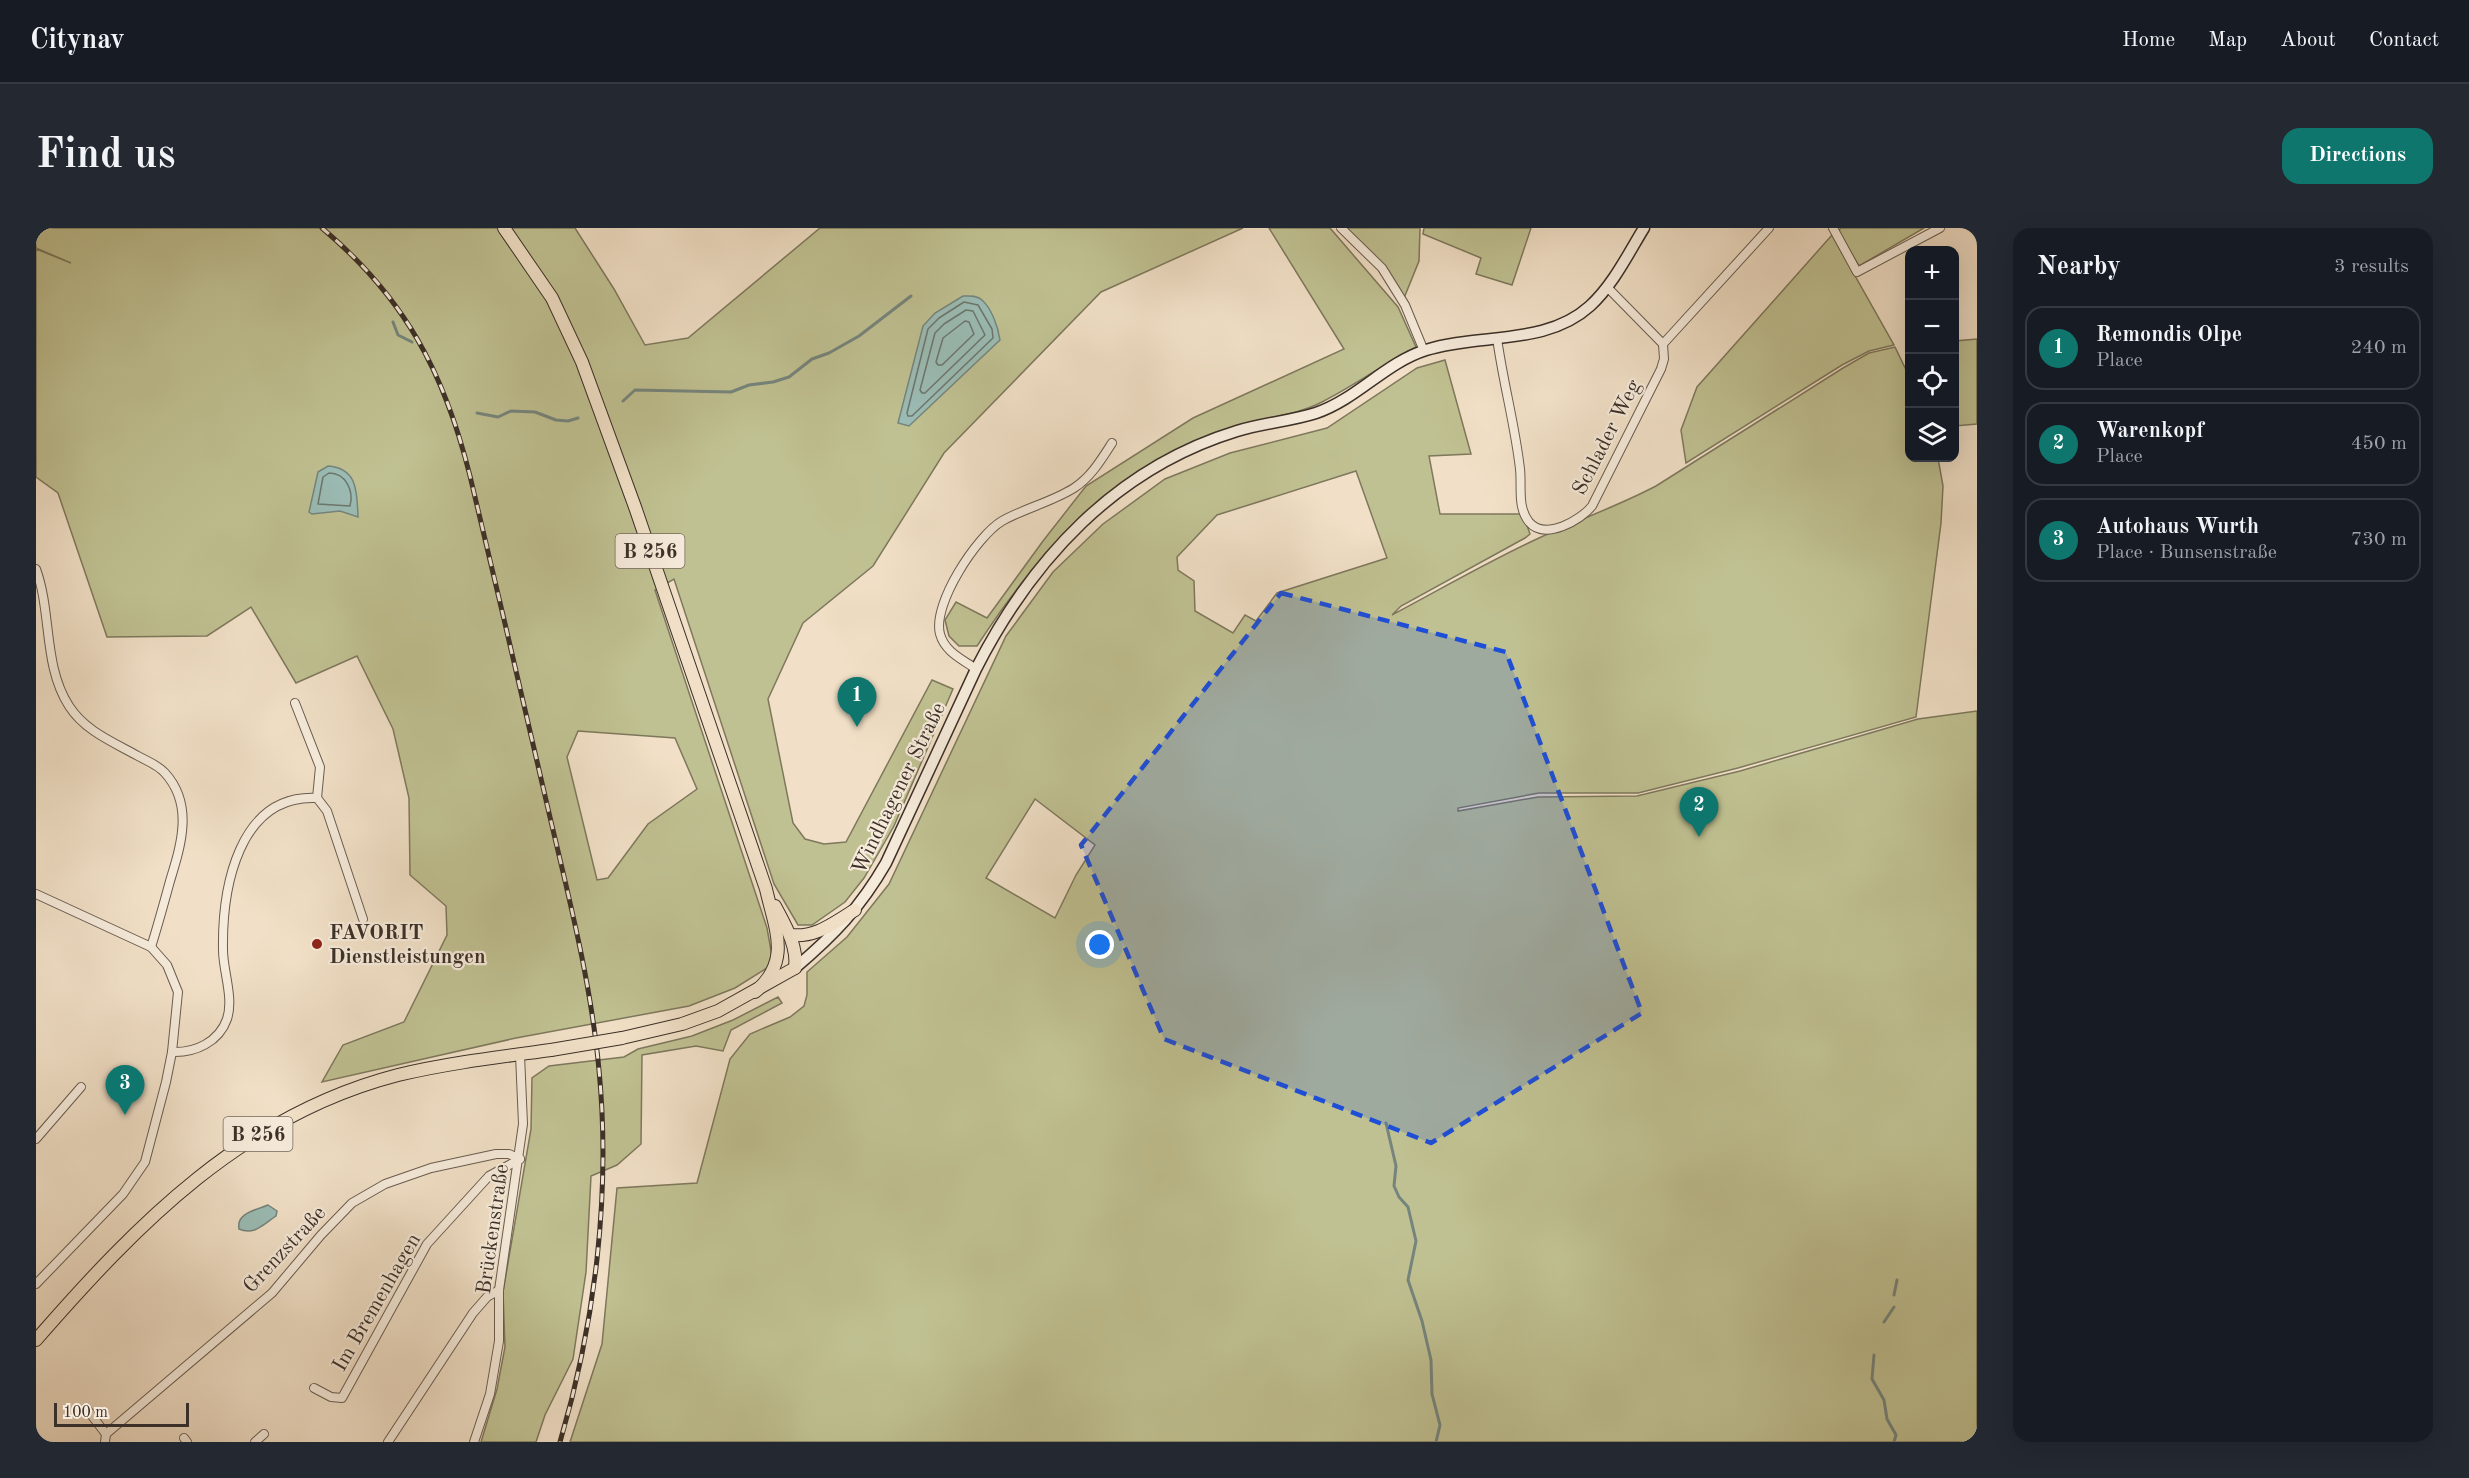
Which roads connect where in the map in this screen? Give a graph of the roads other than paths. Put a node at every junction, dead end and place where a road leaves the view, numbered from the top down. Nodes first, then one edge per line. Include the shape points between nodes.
1 (504, 228) edge
2 (1341, 228) edge
3 (1644, 228) edge
4 (1769, 228) edge
5 (1833, 228) edge
6 (1940, 228) edge
7 (1607, 287) junction
8 (1497, 338) junction
9 (1663, 344) junction
10 (1424, 351) junction
11 (1112, 443) dead end
12 (36, 569) edge
13 (976, 669) junction
14 (295, 703) dead end
15 (317, 798) junction
16 (766, 889) junction
17 (36, 894) edge
18 (855, 910) junction
19 (363, 919) dead end
20 (790, 935) junction
21 (778, 941) junction
22 (152, 947) junction
23 (795, 968) junction
24 (755, 992) junction
25 (172, 1052) junction
26 (520, 1055) junction
27 (81, 1087) dead end
28 (36, 1139) edge
29 (520, 1159) junction
30 (36, 1284) edge
31 (499, 1290) junction
32 (36, 1340) edge
33 (314, 1388) dead end
34 (86, 1408) dead end
35 (264, 1434) dead end
36 (106, 1438) edge
37 (255, 1442) edge
38 (388, 1442) edge
39 (474, 1442) edge

1 - 16 main road, B 256 via 552,298 582,362
2 - 10 street via 1382,268 1405,304
3 - 7 main road, Windhagener Straße
4 - 9 street
5 - 6 street via 1857,272
7 - 8 main road, Windhagener Straße via 1571,321 1535,333
7 - 9 street
8 - 9 street, Schlader Weg via 1520,469 1521,504 1530,523 1550,530 1584,516 1592,506 1661,369
8 - 10 main road, Windhagener Straße
10 - 13 main road, Windhagener Straße via 1392,365 1316,413 1217,438 1154,467 1123,488 1064,539 1040,567
11 - 13 street via 1096,469 1074,488 1002,522 980,540 960,572 941,611 940,632 952,653
12 - 22 street via 45,599 55,674 68,705 96,733 164,772 182,806 182,843
13 - 18 main road, Windhagener Straße via 886,862
14 - 15 street via 320,767
15 - 19 street via 327,811
15 - 25 street via 302,797 273,809 240,848 227,889 223,919 229,1007 226,1020 218,1034 196,1049
16 - 20 main road, B 256
16 - 21 main road, B 256
17 - 22 street
18 - 20 main road via 817,933
18 - 23 main road, Windhagener Straße
20 - 23 main road, B 256
21 - 23 main road, B 256
21 - 24 main road, B 256 via 774,973
22 - 25 street via 167,965 178,992
23 - 24 main road, B 256
24 - 26 main road, B 256, bridge via 682,1024
25 - 30 street via 151,1146 139,1173
26 - 29 street, Brückenstraße via 524,1100
26 - 32 main road, B 256 via 438,1067 364,1086 295,1114 251,1138 149,1220 100,1267
27 - 28 street
29 - 31 street, Brückenstraße
29 - 33 street, Im Bremenhagen via 489,1176 427,1244 342,1398
29 - 36 street, Grenzstraße via 496,1154 431,1168 385,1184 358,1199 321,1234 272,1293
31 - 38 street via 487,1296 472,1313
31 - 39 street, Brückenstraße via 499,1341 490,1394
34 - 36 street
35 - 37 street

